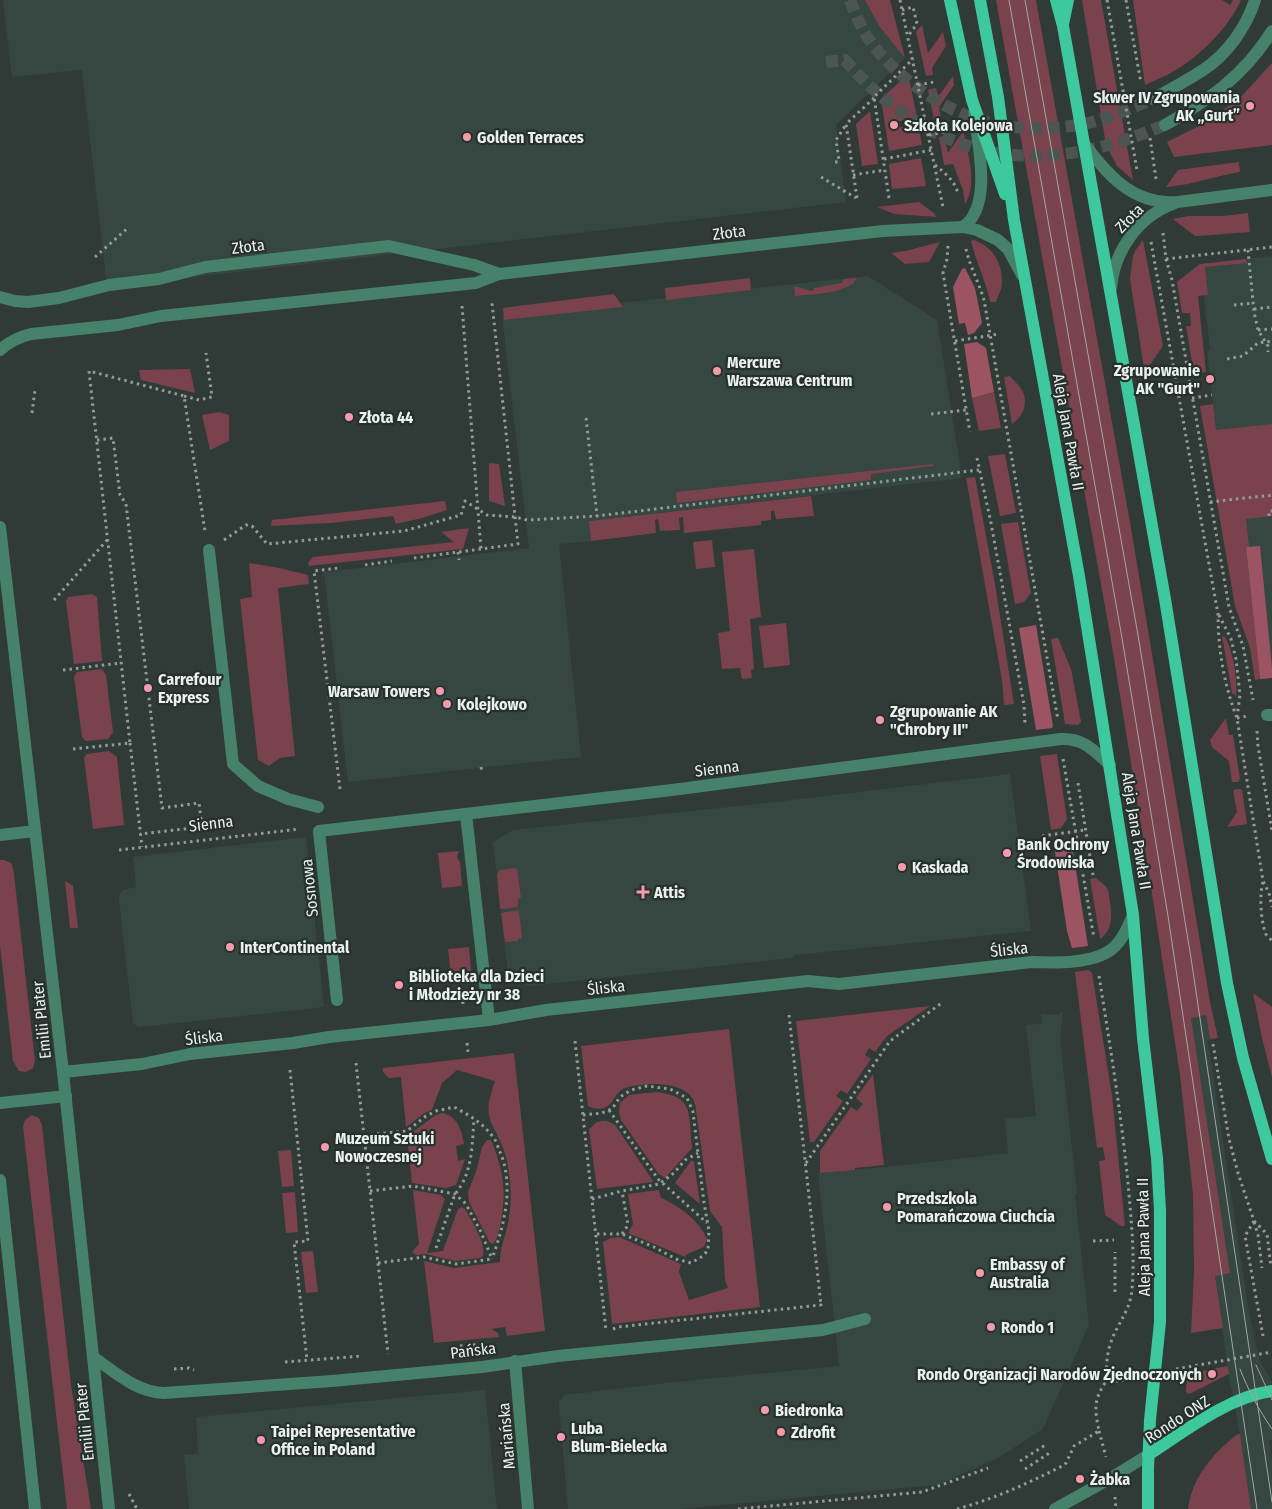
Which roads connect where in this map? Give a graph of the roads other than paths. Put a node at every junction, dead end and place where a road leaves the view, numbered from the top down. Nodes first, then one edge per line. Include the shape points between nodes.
1 (950, 0) edge
2 (980, 0) edge
3 (1056, 0) edge
4 (1068, 0) edge
5 (1255, 0) edge
6 (1063, 26) junction
7 (1272, 31) edge
8 (1153, 99) tunnel mouth
9 (972, 100) junction
10 (1165, 125) tunnel mouth
11 (1083, 142) junction
12 (1272, 190) edge
13 (1178, 202) junction
14 (1014, 220) junction
15 (963, 227) junction
16 (499, 274) junction
17 (1025, 281) junction
18 (0, 297) edge
19 (1111, 297) junction
20 (0, 350) edge
21 (0, 527) edge
22 (209, 550) road end
23 (2, 570) edge
24 (1110, 765) junction
25 (318, 807) dead end
26 (466, 814) junction
27 (313, 830) joint
28 (35, 831) junction
29 (0, 835) edge
30 (1133, 916) junction
31 (338, 1000) dead end
32 (489, 1020) junction
33 (63, 1072) junction
34 (66, 1096) junction
35 (0, 1103) edge
36 (1272, 1159) edge
37 (0, 1180) edge
38 (865, 1319) dead end
39 (94, 1357) junction
40 (515, 1361) junction
41 (1272, 1391) edge
42 (1148, 1455) junction
43 (35, 1509) edge
44 (109, 1509) edge
45 (528, 1509) edge
46 (1055, 1509) edge
47 (1148, 1509) edge

1 - 9 main road, Aleja Jana Pawła II
2 - 14 main road, Aleja Jana Pawła II via 998,97
3 - 6 main road
4 - 6 main road
5 - 8 street via 1245,25 1220,55 1205,69
6 - 11 main road
7 - 10 street via 1231,81
9 - 14 main road, Aleja Jana Pawła II
9 - 15 street via 981,195
11 - 13 street, Złota via 1102,167 1128,190 1151,200
11 - 19 main road
12 - 13 street, Złota
13 - 19 street, Złota via 1160,210 1127,241 1114,270
14 - 17 main road, Aleja Jana Pawła II
15 - 16 street, Złota via 883,231
15 - 17 street, Złota via 998,240 1008,249
16 - 18 street, Złota via 389,246 205,267 59,298 28,302
16 - 20 street, Złota via 476,283 162,316 118,325 31,334
17 - 24 main road, Aleja Jana Pawła II
19 - 36 main road via 1165,599 1229,991 1243,1058
21 - 23 street, Emilii Plater
22 - 25 street via 234,764 258,786
23 - 28 street, Emilii Plater
24 - 26 street, Sienna via 1086,744 1061,739
24 - 30 main road, Aleja Jana Pawła II
26 - 27 street, Sienna
26 - 32 street
27 - 31 street, Sosnowa
28 - 29 street
28 - 33 street, Emilii Plater
30 - 32 street, Śliska via 1113,948 1090,958 839,984 808,981 546,1010
30 - 42 main road, Aleja Jana Pawła II via 1160,1210 1160,1322
32 - 33 street, Śliska via 329,1037
33 - 34 street, Emilii Plater
34 - 35 street
34 - 39 street, Emilii Plater
37 - 43 street
38 - 40 street, Pańska via 823,1330
39 - 40 street, Pańska via 123,1378 156,1393 332,1381
39 - 44 street, Emilii Plater
40 - 45 street, Mariańska
41 - 42 main road, Rondo ONZ via 1230,1405
42 - 46 street
42 - 47 main road, Rondo ONZ

